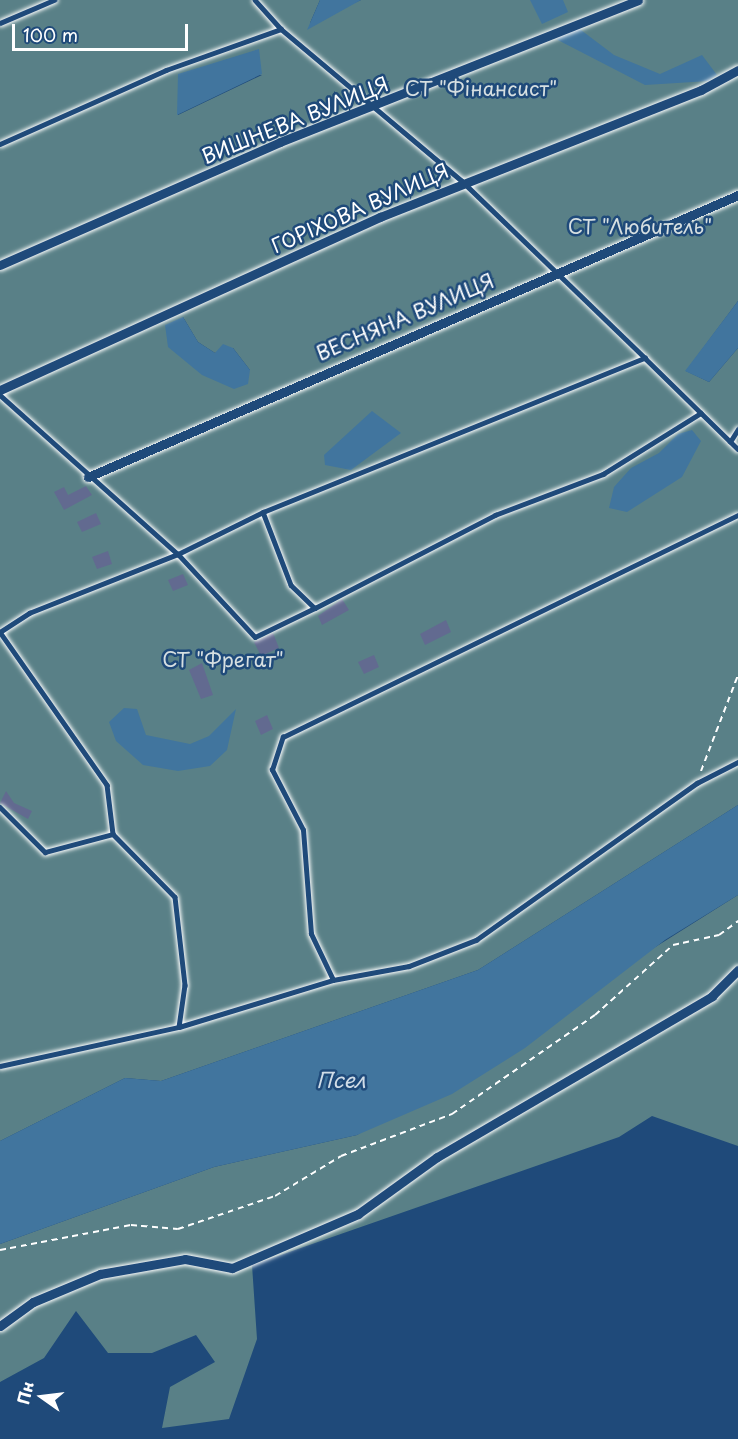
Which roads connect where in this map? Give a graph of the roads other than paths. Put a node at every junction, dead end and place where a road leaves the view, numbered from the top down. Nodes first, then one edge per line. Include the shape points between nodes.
1 (54, 0) edge
2 (255, 0) edge
3 (638, 0) edge
4 (0, 23) edge
5 (281, 29) junction
6 (738, 70) edge
7 (378, 106) junction
8 (0, 144) edge
9 (462, 181) junction
10 (738, 195) edge
11 (0, 265) edge
12 (555, 273) junction
13 (645, 358) junction
14 (0, 390) edge
15 (0, 395) edge
16 (701, 414) junction
17 (738, 429) edge
18 (730, 442) junction
19 (738, 449) edge
20 (88, 477) junction
21 (263, 512) junction
22 (738, 515) edge
23 (178, 554) junction
24 (315, 608) junction
25 (0, 632) edge
26 (738, 762) edge
27 (0, 807) edge
28 (113, 834) junction
29 (738, 970) edge
30 (333, 980) junction
31 (178, 1027) junction
32 (0, 1066) edge
33 (0, 1326) edge

1 - 4 lane
2 - 5 lane
3 - 7 street, ВИШНЕВА ВУЛИЦЯ
5 - 7 lane
5 - 8 lane via 166,70
6 - 9 street, ГОРІХОВА ВУЛИЦЯ via 701,90
7 - 9 lane
7 - 11 street, ВИШНЕВА ВУЛИЦЯ via 280,142
9 - 12 lane
9 - 14 street, ГОРІХОВА ВУЛИЦЯ
10 - 12 street, ВЕСНЯНА ВУЛИЦЯ
12 - 13 lane
12 - 20 street, ВЕСНЯНА ВУЛИЦЯ
13 - 16 lane
13 - 21 lane
15 - 20 lane
16 - 18 lane
16 - 24 lane via 603,474 495,515
17 - 18 lane
18 - 19 lane
20 - 23 lane
21 - 23 lane
21 - 24 lane via 291,585
22 - 30 lane via 283,737 272,770 303,830 311,934
23 - 24 lane via 255,637
23 - 25 lane via 29,614
25 - 28 lane via 107,785
26 - 30 lane via 697,783 476,940 409,966
27 - 28 lane via 45,852
28 - 31 lane via 175,897 185,985
29 - 33 street via 712,996 437,1157 358,1215 232,1268 185,1259 100,1274 33,1302
30 - 31 lane
31 - 32 lane

